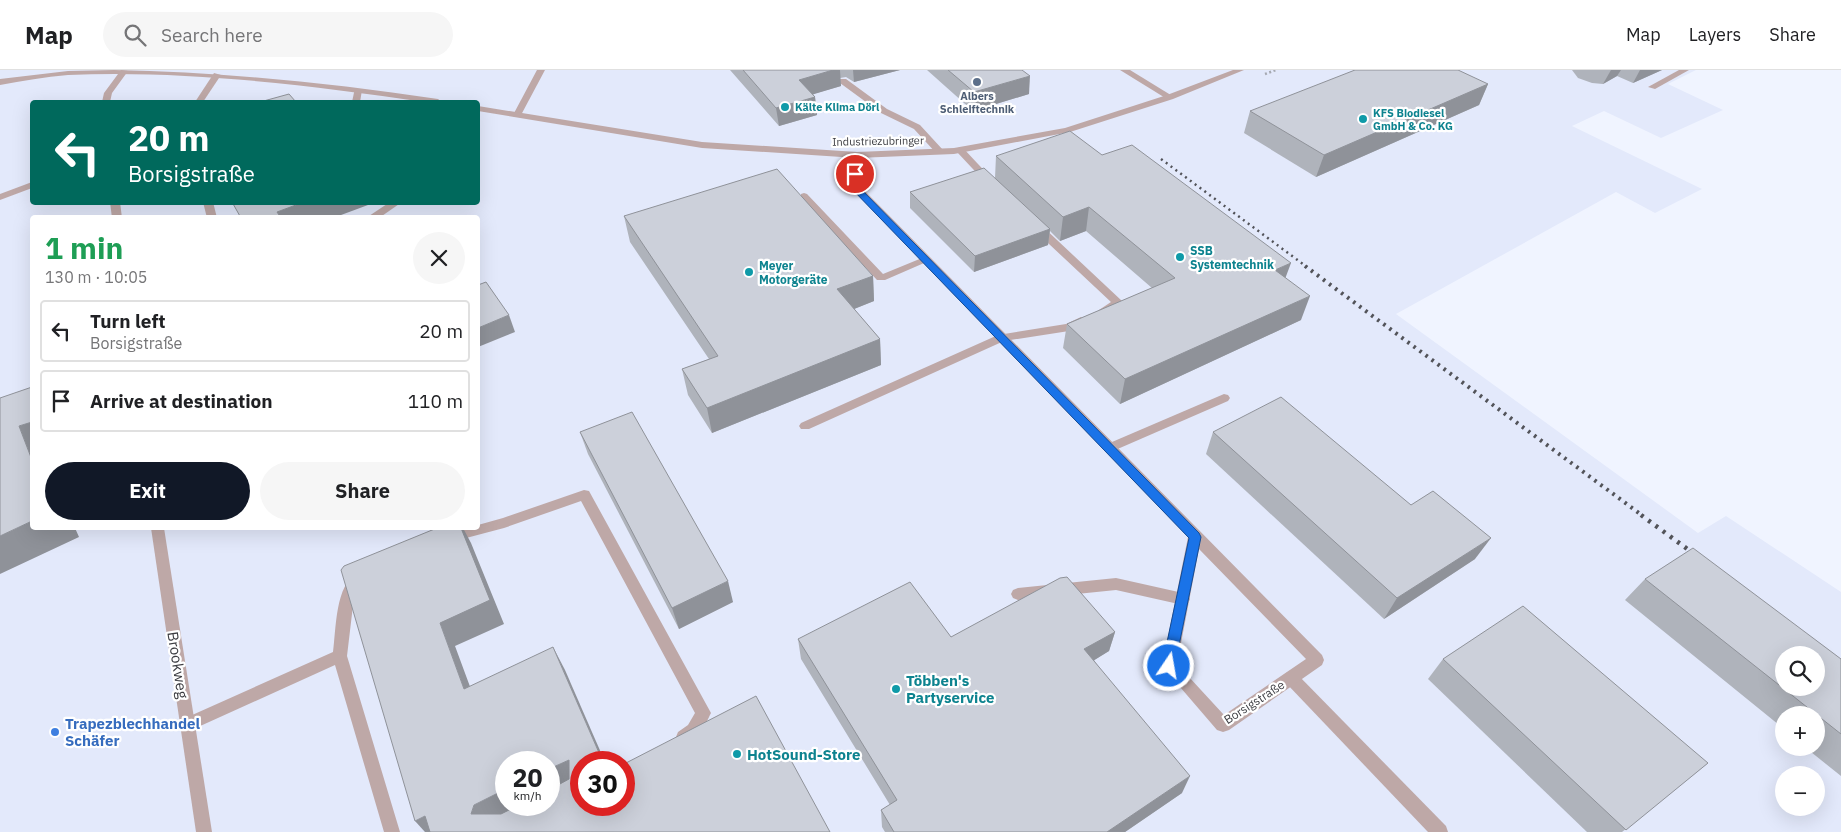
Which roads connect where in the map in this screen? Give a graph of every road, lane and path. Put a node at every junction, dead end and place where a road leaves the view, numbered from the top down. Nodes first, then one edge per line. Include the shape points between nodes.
1 (542, 70) edge
2 (1124, 70) edge
3 (1240, 70) edge
4 (1685, 70) edge
5 (124, 71) junction
6 (68, 72) edge
7 (216, 75) junction
8 (843, 81) dead end
9 (0, 82) edge
10 (1652, 87) dead end
11 (358, 90) junction
12 (1170, 98) junction
13 (106, 100) edge
14 (200, 100) edge
15 (356, 100) edge
16 (425, 100) edge
17 (480, 109) edge
18 (517, 115) junction
19 (960, 150) junction
20 (940, 152) junction
21 (857, 155) junction
22 (30, 186) edge
23 (1001, 193) edge
24 (804, 196) edge
25 (0, 197) edge
26 (393, 205) edge
27 (376, 215) edge
28 (1029, 219) edge
29 (926, 260) junction
30 (1002, 338) junction
31 (1224, 398) dead end
32 (805, 426) dead end
33 (1109, 448) junction
34 (480, 529) edge
35 (157, 530) edge
36 (477, 530) edge
37 (1195, 537) junction
38 (435, 541) edge
39 (368, 573) edge
40 (1018, 594) dead end
41 (1183, 599) junction
42 (340, 656) junction
43 (1291, 678) junction
44 (188, 725) junction
45 (668, 746) edge
46 (204, 832) edge
47 (392, 832) edge
48 (1440, 832) edge

1 - 18 street
2 - 12 street
3 - 12 street, Industriezubringer
4 - 10 street
5 - 6 street
5 - 7 street
5 - 13 street
6 - 9 street
7 - 11 street
7 - 14 street
8 - 20 street via 884,111 917,127
11 - 15 street
11 - 16 street
12 - 19 street, Industriezubringer via 1067,130
17 - 18 street, Industriezubringer
18 - 21 street, Industriezubringer via 702,145
19 - 20 street, Industriezubringer
19 - 23 street
20 - 21 street, Industriezubringer
21 - 29 street, Borsigstraße via 854,186
22 - 25 street
24 - 29 street via 881,278
26 - 27 street
28 - 30 street via 1118,303 1069,327
29 - 30 street, Borsigstraße
30 - 32 street
30 - 33 street, Borsigstraße
31 - 33 street
33 - 37 street, Borsigstraße
34 - 45 street via 584,495 703,713 694,730
35 - 44 street, Brookweg
36 - 38 street
37 - 41 street, Borsigstraße
37 - 43 street, Borsigstraße via 1316,660
39 - 42 street via 360,577 347,596
40 - 41 street via 1116,584
41 - 43 street, Borsigstraße via 1169,666 1222,725
42 - 44 street
42 - 47 street
43 - 48 street
44 - 46 street, Brookweg

